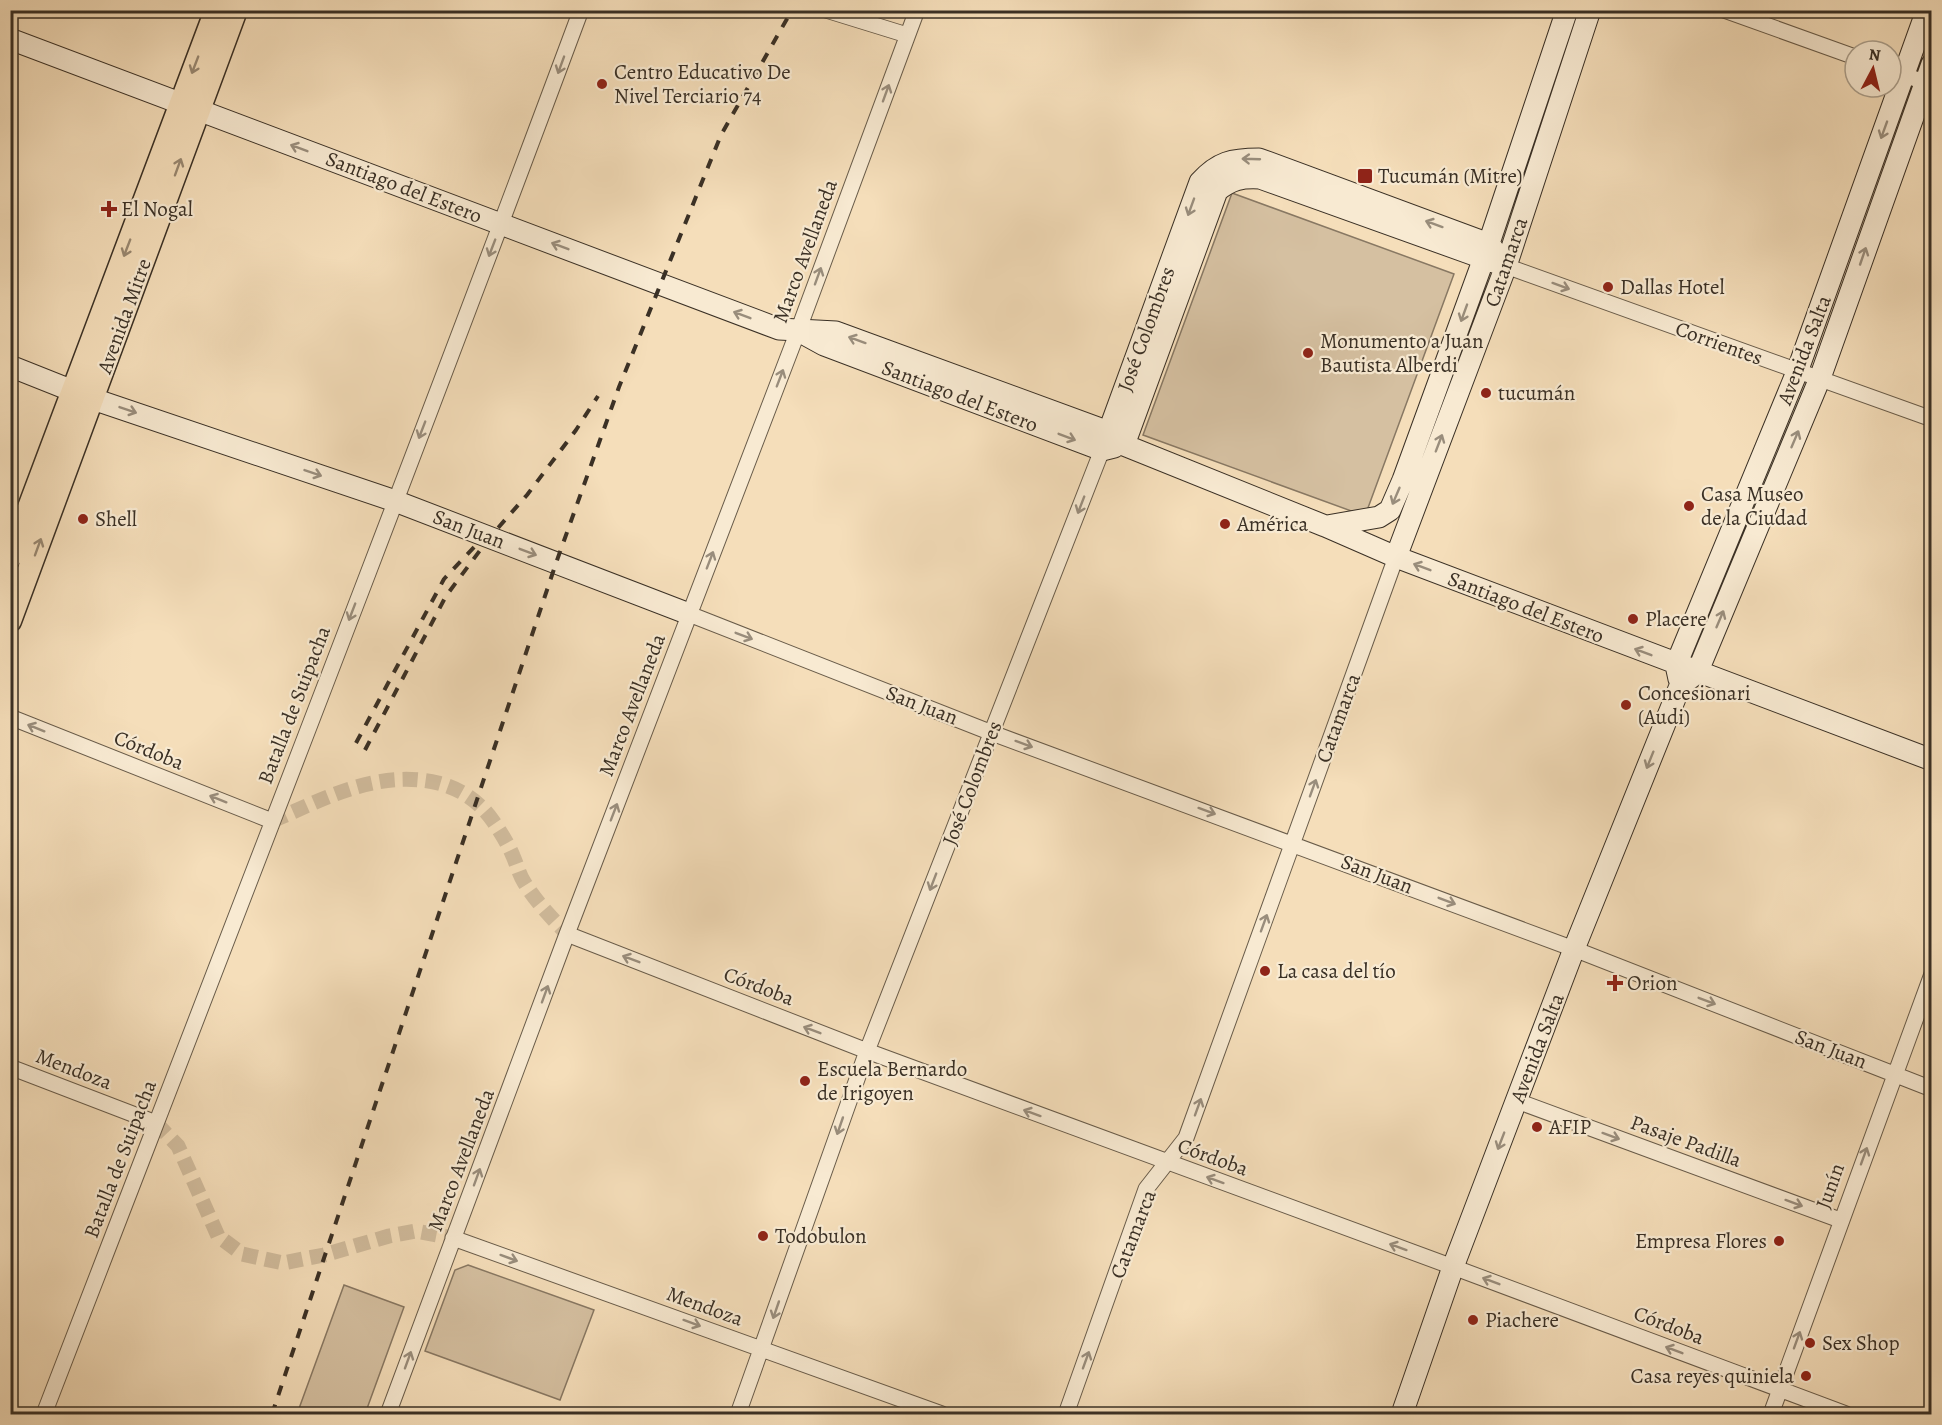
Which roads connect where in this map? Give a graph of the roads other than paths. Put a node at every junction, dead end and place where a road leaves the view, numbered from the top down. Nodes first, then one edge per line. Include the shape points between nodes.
1 (216, 10) edge
2 (236, 10) edge
3 (581, 10) edge
4 (826, 10) edge
5 (917, 10) edge
6 (1567, 10) edge
7 (1590, 10) edge
8 (1724, 10) edge
9 (1927, 10) edge
10 (907, 35) junction
11 (10, 39) edge
12 (1843, 53) edge
13 (1903, 62) edge
14 (1903, 74) edge
15 (1929, 77) edge
16 (1889, 99) edge
17 (190, 107) junction
18 (1226, 172) joint
19 (502, 224) junction
20 (1486, 251) junction
21 (1506, 266) junction
22 (798, 331) junction
23 (10, 366) edge
24 (1797, 372) junction
25 (1821, 378) junction
26 (83, 395) junction
27 (1932, 419) edge
28 (1112, 442) junction
29 (395, 501) junction
30 (1325, 526) junction
31 (1396, 557) junction
32 (10, 558) edge
33 (690, 614) junction
34 (10, 621) edge
35 (1676, 665) junction
36 (1697, 673) junction
37 (1680, 686) junction
38 (10, 717) edge
39 (992, 733) junction
40 (1932, 760) edge
41 (272, 821) junction
42 (1294, 843) junction
43 (567, 934) junction
44 (1574, 949) junction
45 (1932, 974) edge
46 (867, 1051) junction
47 (10, 1067) edge
48 (1894, 1074) junction
49 (1932, 1089) edge
50 (1517, 1101) junction
51 (156, 1123) junction
52 (1166, 1163) junction
53 (1840, 1220) junction
54 (453, 1238) junction
55 (1453, 1267) junction
56 (762, 1348) junction
57 (1779, 1389) junction
58 (44, 1414) edge
59 (388, 1414) edge
60 (738, 1414) edge
61 (942, 1414) edge
62 (1066, 1414) edge
63 (1402, 1414) edge
64 (1771, 1414) edge
65 (1846, 1414) edge

1 -> 17 main road, Avenida Mitre
2 - 17 main road, Avenida Mitre
3 -> 19 street, Batalla de Suipacha
4 - 10 street
5 - 10 street, Marco Avellaneda
6 - 20 main road, Catamarca
7 - 21 main road, Catamarca
8 - 12 street
9 - 13 main road, Avenida Salta
22 -> 10 street, Marco Avellaneda
11 - 17 main road, Santiago del Estero
14 - 15 street
25 -> 15 main road, Avenida Salta
16 -> 24 main road, Avenida Salta
19 -> 17 main road, Santiago del Estero
17 - 26 main road, Avenida Mitre
18 - 20 main road, Corrientes via 1260,178
18 - 28 main road, José Colombres
22 -> 19 main road, Santiago del Estero via 779,329
19 -> 29 street, Batalla de Suipacha
20 - 21 main road, Corrientes
20 -> 30 main road, Catamarca via 1390,510 1379,518
21 -> 24 street, Corrientes
31 -> 21 main road, Catamarca
22 - 28 main road, Santiago del Estero via 836,332
33 -> 22 street, Marco Avellaneda
23 - 26 main road, San Juan
24 - 25 street, Corrientes
24 - 35 main road, Avenida Salta
25 - 27 street, Corrientes
36 -> 25 main road, Avenida Salta
26 -> 29 main road, San Juan
26 - 32 main road, Avenida Mitre
34 -> 26 main road, Avenida Mitre
28 - 30 main road, Santiago del Estero
28 -> 39 street, José Colombres
29 -> 33 main road, San Juan
29 -> 41 street, Batalla de Suipacha
30 - 31 main road, Santiago del Estero
35 -> 31 main road, Santiago del Estero
42 -> 31 street, Catamarca
33 -> 39 street, San Juan
43 -> 33 street, Marco Avellaneda
35 - 36 main road, Santiago del Estero
35 - 37 main road
36 - 37 main road, Avenida Salta
36 - 40 main road, Santiago del Estero
37 -> 44 main road, Avenida Salta
41 -> 38 street, Córdoba
39 -> 42 street, San Juan
39 -> 46 street, José Colombres
41 - 51 street, Batalla de Suipacha
42 -> 44 street, San Juan
52 -> 42 street, Catamarca via 1186,1138
46 -> 43 street, Córdoba
54 -> 43 street, Marco Avellaneda
44 -> 48 street, San Juan
44 - 50 main road, Avenida Salta
45 - 48 street, Junín
52 -> 46 street, Córdoba
46 -> 56 street, José Colombres
47 - 51 street, Mendoza
48 - 49 street, San Juan
53 -> 48 street, Junín
50 -> 53 street, Pasaje Padilla
50 -> 55 main road, Avenida Salta
51 - 58 street, Batalla de Suipacha
55 -> 52 street, Córdoba
62 -> 52 street, Catamarca via 1146,1190
57 -> 53 street, Junín
54 -> 56 street, Mendoza
59 -> 54 street, Marco Avellaneda
57 -> 55 street, Córdoba
55 - 63 main road, Avenida Salta
56 - 60 street, José Colombres
56 - 61 street, Mendoza
57 - 64 street, Junín
57 - 65 street, Córdoba

